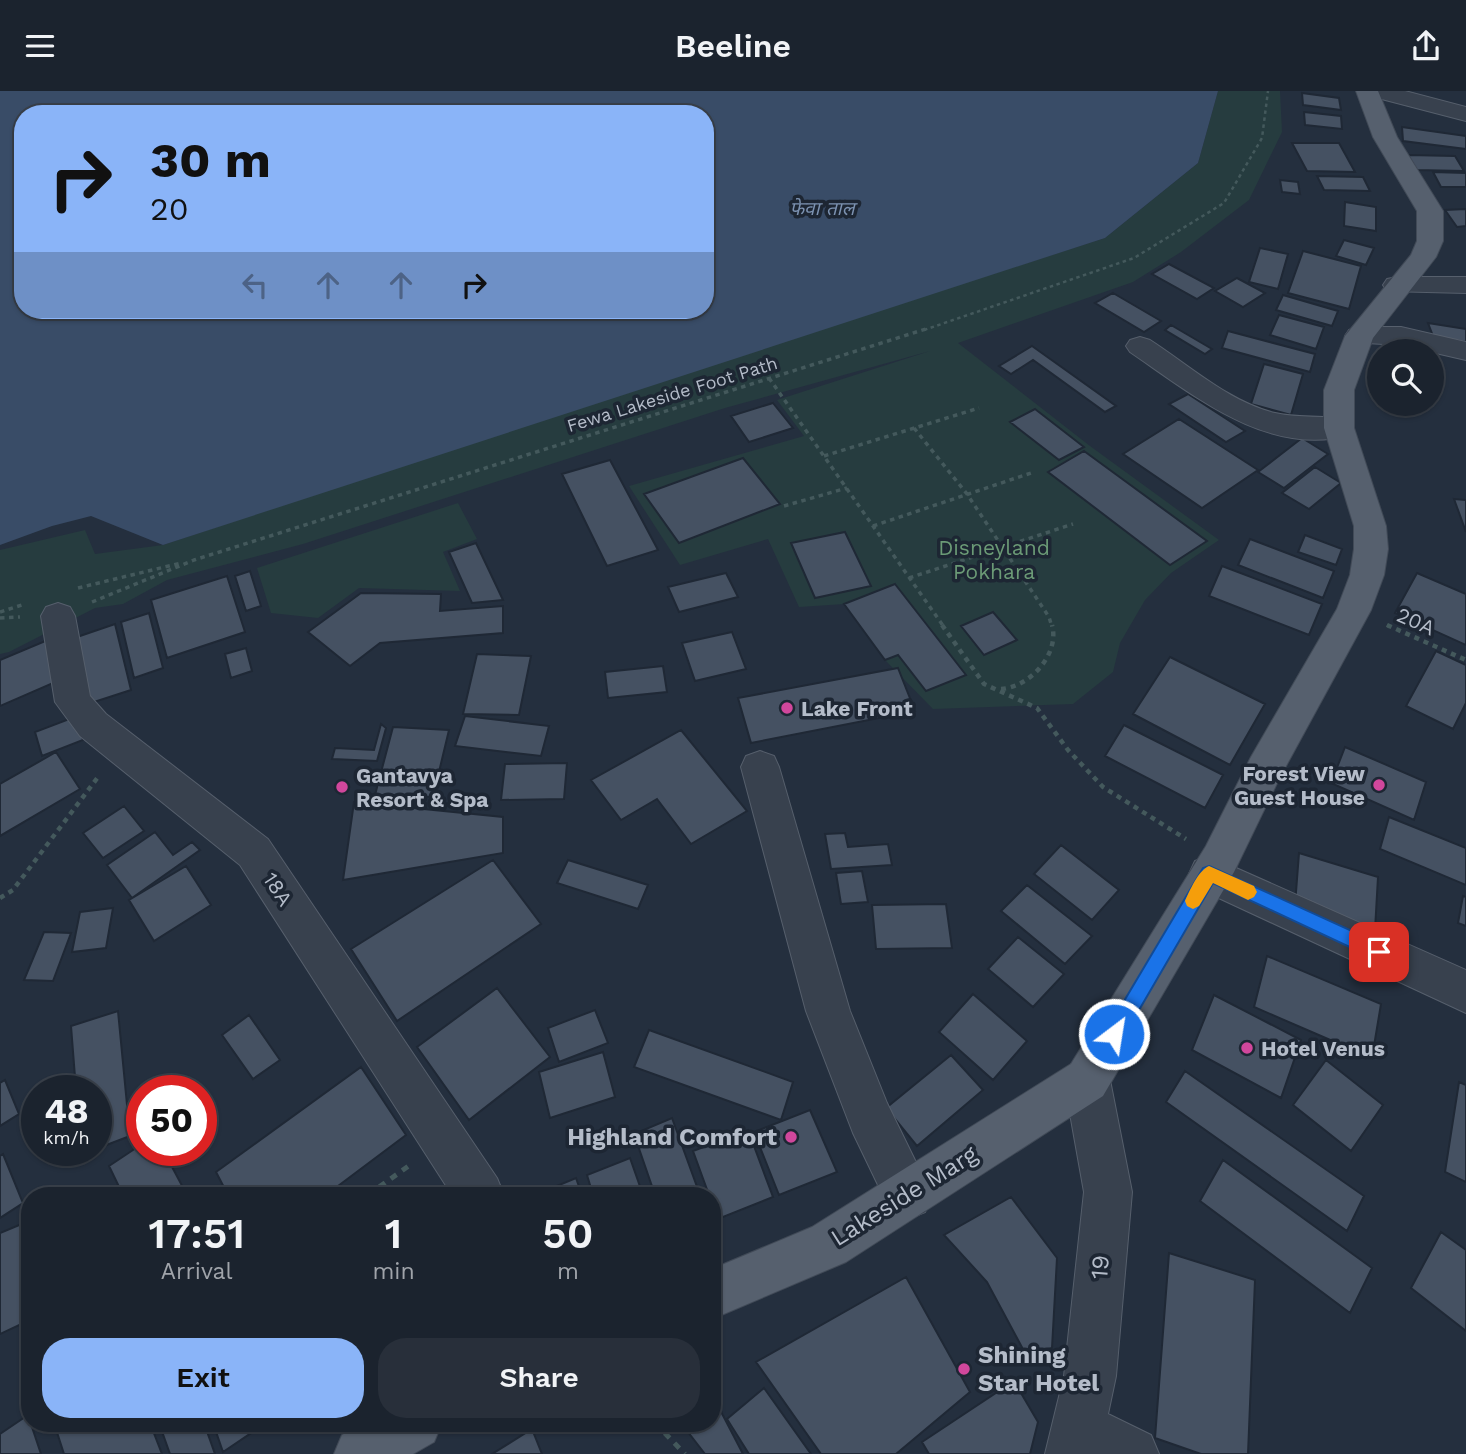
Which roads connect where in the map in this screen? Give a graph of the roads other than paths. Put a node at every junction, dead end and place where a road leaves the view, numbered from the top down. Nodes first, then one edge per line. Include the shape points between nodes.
1 (1367, 91) edge
2 (1378, 91) edge
3 (1466, 114) edge
4 (1397, 285) junction
5 (1466, 285) edge
6 (1359, 336) junction
7 (1140, 346) dead end
8 (1466, 351) edge
9 (1339, 428) junction
10 (64, 603) road end
11 (760, 768) dead end
12 (1215, 866) junction
13 (1466, 992) edge
14 (1087, 1080) junction
15 (475, 1187) edge
16 (908, 1195) junction
17 (721, 1290) edge
18 (399, 1432) edge
19 (1075, 1441) edge
20 (361, 1454) edge
21 (1132, 1454) edge

1 - 4 main road via 1369,103 1430,211 1430,241 1423,257
2 - 3 street
4 - 5 street
4 - 6 main road
6 - 8 street via 1401,336
6 - 9 main road via 1339,390
7 - 9 street via 1256,418 1296,427
9 - 12 main road via 1370,526 1367,575 1354,610
10 - 15 street, 18A via 73,702 93,725 254,852
11 - 16 street via 828,1011 869,1117
12 - 13 street
12 - 14 main road
14 - 16 main road, Lakeside Marg
14 - 19 street, 19 via 1108,1192 1090,1376
16 - 17 main road, Lakeside Marg via 829,1245
18 - 20 main road
19 - 21 street

